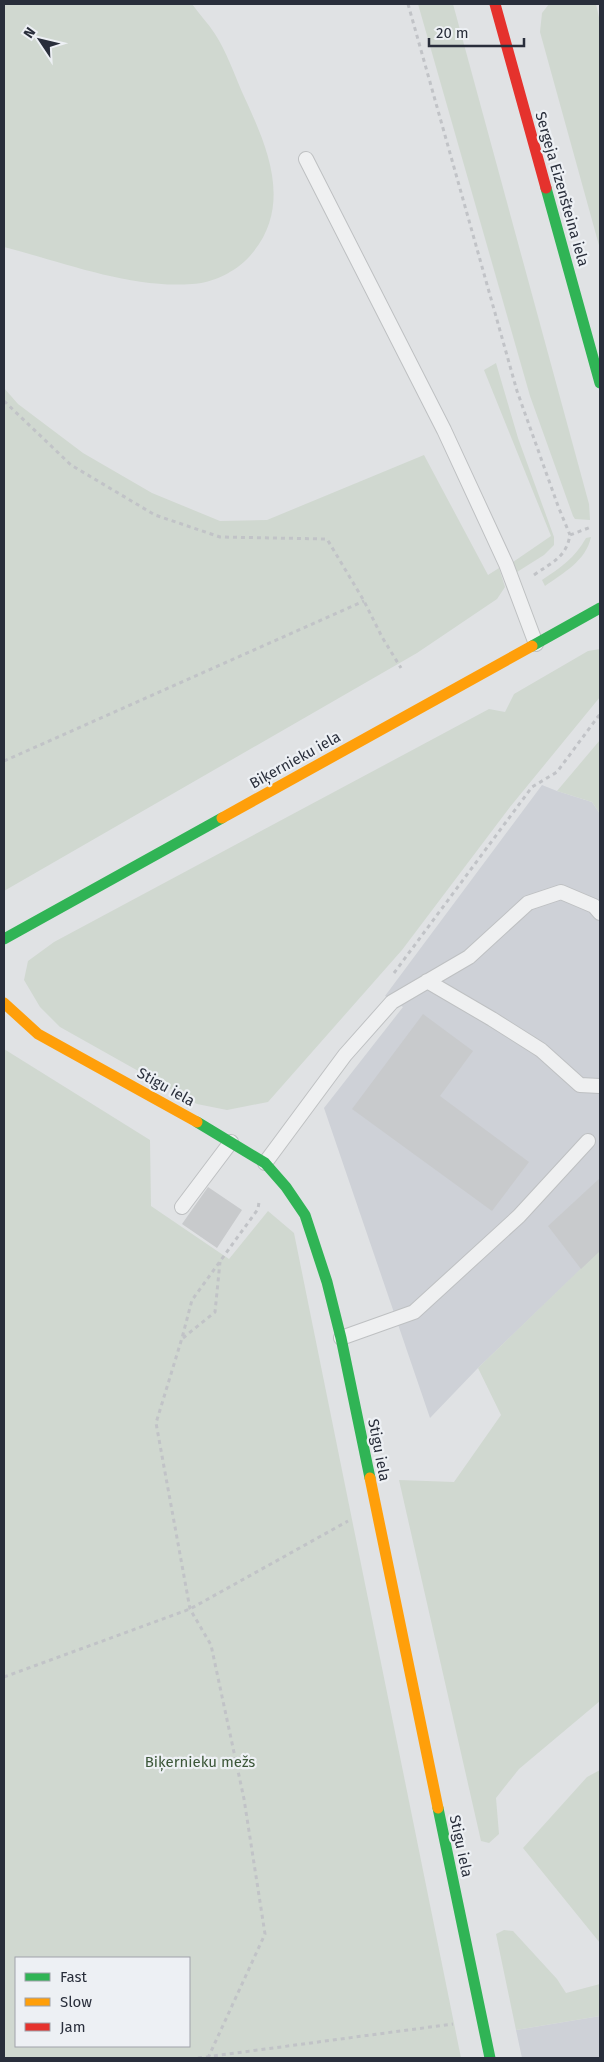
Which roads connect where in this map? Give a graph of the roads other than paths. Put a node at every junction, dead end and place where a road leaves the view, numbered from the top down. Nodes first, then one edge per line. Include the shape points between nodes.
1 (495, 4) edge
2 (306, 159) dead end
3 (600, 383) edge
4 (600, 608) edge
5 (536, 644) junction
6 (600, 913) edge
7 (4, 939) edge
8 (427, 981) junction
9 (4, 1003) edge
10 (600, 1086) edge
11 (588, 1141) dead end
12 (231, 1142) junction
13 (265, 1163) junction
14 (182, 1207) dead end
15 (341, 1338) junction
16 (490, 2058) edge

1 - 3 street, Sergeja Eizenšteina iela
2 - 5 lane via 444,430 506,564
4 - 5 street, Biķernieku iela
5 - 7 street, Biķernieku iela
6 - 8 lane via 594,906 561,892 528,903 469,957
8 - 10 lane via 541,1050 580,1085
8 - 13 lane via 392,1002 345,1055
9 - 12 street, Stigu iela via 38,1034
11 - 15 lane via 519,1216 414,1312
12 - 13 street, Stigu iela
12 - 14 lane
13 - 15 street, Stigu iela via 286,1186 305,1215
15 - 16 street, Stigu iela

